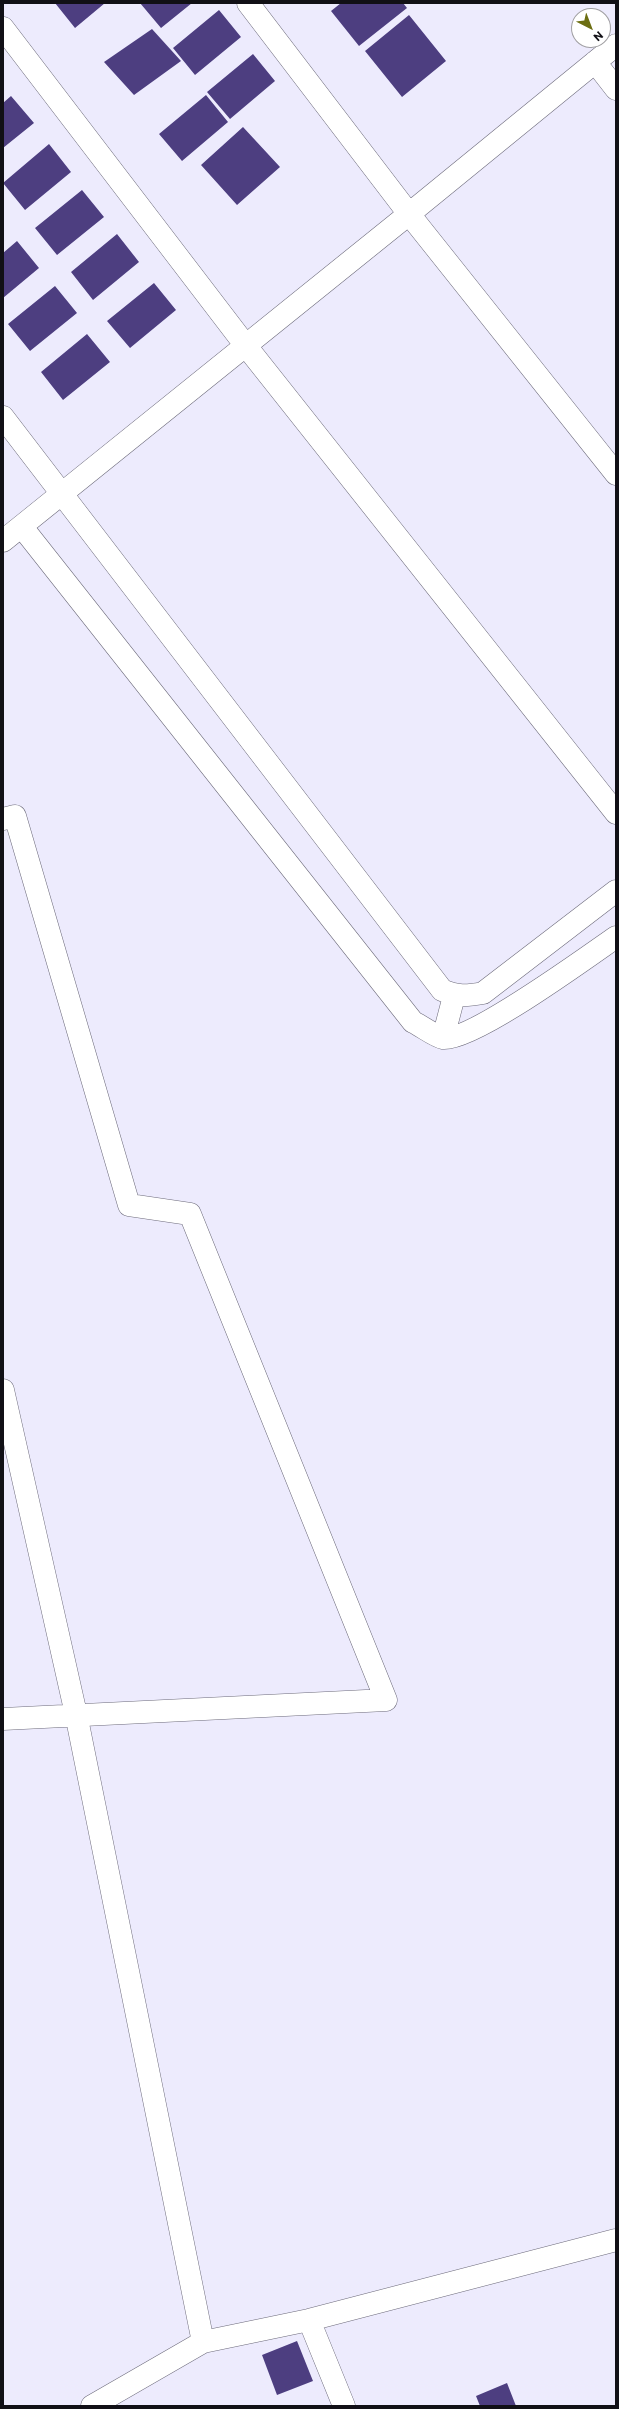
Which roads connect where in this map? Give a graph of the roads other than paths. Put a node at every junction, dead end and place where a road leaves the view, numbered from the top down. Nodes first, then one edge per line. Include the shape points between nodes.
1 (248, 3) edge
2 (3, 28) edge
3 (616, 45) edge
4 (595, 62) junction
5 (616, 89) edge
6 (409, 214) junction
7 (246, 346) junction
8 (3, 417) edge
9 (616, 474) edge
10 (60, 492) junction
11 (22, 527) junction
12 (3, 540) edge
13 (616, 813) edge
14 (3, 819) edge
15 (616, 891) edge
16 (616, 937) edge
17 (454, 996) junction
18 (443, 1038) junction
19 (3, 1390) edge
20 (76, 1714) junction
21 (3, 1719) edge
22 (616, 2240) edge
23 (309, 2320) junction
24 (203, 2342) junction
25 (92, 2406) edge
26 (344, 2406) edge

1 - 6 street
2 - 7 street
3 - 4 street
4 - 5 street
4 - 6 street
6 - 7 street
6 - 9 street
7 - 10 street
7 - 13 street
8 - 10 street
10 - 11 street
10 - 17 street via 442,990
11 - 12 street
11 - 18 street via 413,1022
14 - 20 street via 15,816 129,1205 190,1214 386,1700
15 - 17 street via 483,993
16 - 18 street via 502,1014 463,1035
17 - 18 street
19 - 20 street
20 - 21 street
20 - 24 street
22 - 23 street
23 - 24 street
23 - 26 street
24 - 25 street

